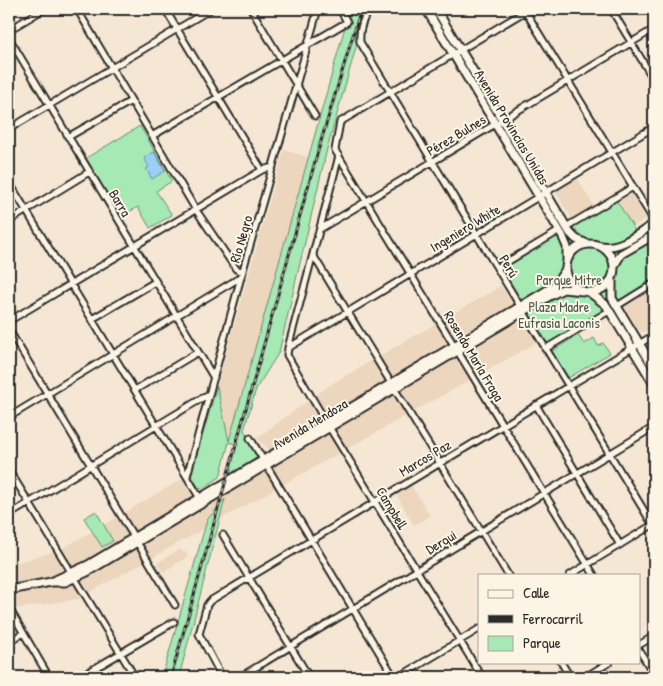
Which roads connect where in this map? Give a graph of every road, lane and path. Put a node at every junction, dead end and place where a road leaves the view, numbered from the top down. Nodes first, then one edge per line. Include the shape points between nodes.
1 (44, 9) edge
2 (77, 9) edge
3 (165, 9) edge
4 (211, 9) edge
5 (251, 9) edge
6 (318, 9) edge
7 (340, 9) edge
8 (370, 9) edge
9 (426, 9) edge
10 (611, 9) edge
11 (439, 10) edge
12 (526, 10) edge
13 (177, 29) junction
14 (654, 29) edge
15 (9, 30) edge
16 (9, 38) edge
17 (632, 42) junction
18 (308, 44) junction
19 (460, 50) junction
20 (453, 54) junction
21 (282, 60) junction
22 (111, 68) junction
23 (654, 80) edge
24 (568, 81) junction
25 (296, 85) junction
26 (390, 92) junction
27 (218, 97) junction
28 (131, 101) junction
29 (49, 105) junction
30 (315, 116) dead end
31 (503, 120) junction
32 (496, 124) junction
33 (654, 126) edge
34 (9, 129) edge
35 (152, 136) junction
36 (68, 137) junction
37 (612, 152) junction
38 (339, 156) junction
39 (433, 162) junction
40 (272, 167) junction
41 (262, 170) junction
42 (89, 172) junction
43 (9, 182) edge
44 (633, 187) junction
45 (546, 192) junction
46 (539, 196) junction
47 (367, 202) junction
48 (26, 210) junction
49 (196, 210) junction
50 (9, 221) edge
51 (654, 223) edge
52 (566, 227) junction
53 (320, 229) junction
54 (559, 231) junction
55 (476, 234) junction
56 (654, 235) edge
57 (587, 244) junction
58 (598, 246) junction
59 (134, 247) junction
60 (313, 255) junction
61 (567, 260) junction
62 (614, 266) junction
63 (497, 268) junction
64 (566, 269) junction
65 (411, 274) junction
66 (242, 275) junction
67 (612, 276) junction
68 (155, 282) junction
69 (654, 283) edge
70 (71, 284) junction
71 (586, 292) junction
72 (617, 306) junction
73 (521, 309) junction
74 (609, 310) junction
75 (347, 312) junction
76 (176, 316) junction
77 (92, 320) junction
78 (9, 321) edge
79 (9, 330) edge
80 (654, 335) edge
81 (640, 344) junction
82 (288, 348) junction
83 (456, 348) junction
84 (632, 348) junction
85 (545, 349) junction
86 (198, 352) junction
87 (113, 355) junction
88 (654, 368) edge
89 (214, 378) junction
90 (654, 384) edge
91 (393, 386) junction
92 (568, 386) junction
93 (135, 390) junction
94 (48, 394) junction
95 (210, 394) junction
96 (536, 405) junction
97 (9, 417) edge
98 (328, 425) junction
99 (503, 425) junction
100 (157, 426) junction
101 (654, 427) edge
102 (250, 438) dead end
103 (609, 454) junction
104 (264, 462) junction
105 (440, 462) junction
106 (91, 465) junction
107 (9, 470) edge
108 (577, 474) junction
109 (187, 476) junction
110 (544, 494) junction
111 (202, 500) junction
112 (375, 501) junction
113 (29, 503) junction
114 (9, 515) edge
115 (654, 526) edge
116 (482, 531) junction
117 (223, 535) dead end
118 (311, 539) junction
119 (136, 540) junction
120 (620, 545) junction
121 (587, 564) junction
122 (417, 571) junction
123 (507, 574) edge
124 (572, 574) edge
125 (593, 574) edge
126 (74, 575) junction
127 (248, 577) junction
128 (9, 590) edge
129 (175, 605) dead end
130 (9, 608) edge
131 (353, 609) junction
132 (174, 622) dead end
133 (478, 630) edge
134 (23, 634) junction
135 (654, 636) edge
136 (460, 641) junction
137 (9, 642) edge
138 (640, 644) edge
139 (291, 647) junction
140 (640, 652) edge
141 (121, 653) junction
142 (562, 664) edge
143 (607, 664) edge
144 (654, 674) edge
145 (49, 677) edge
146 (80, 677) edge
147 (136, 677) edge
148 (222, 677) edge
149 (240, 677) edge
150 (309, 677) edge
151 (394, 677) edge
152 (399, 677) edge
153 (482, 677) edge
154 (570, 677) edge
155 (585, 677) edge

1 - 15 street
2 - 22 street
3 - 13 street
4 - 13 street
5 - 21 street
6 - 18 street, Río Negro
7 - 18 street via 348,22
8 - 26 street, Perú via 359,34 360,42
9 - 20 main road, Avenida Provincias Unidas
10 - 17 street
11 - 19 main road, Avenida Provincias Unidas
12 - 19 street
12 - 24 street
13 - 22 street
13 - 27 street
14 - 17 street, Pérez Bulnes
16 - 29 street, Barra
17 - 23 street
17 - 24 street, Pérez Bulnes
18 - 21 street
18 - 25 street, Río Negro
19 - 20 street
19 - 31 main road, Avenida Provincias Unidas
20 - 26 street
20 - 32 main road, Avenida Provincias Unidas
21 - 25 street
21 - 27 street
22 - 28 street
22 - 29 street
24 - 31 street, Pérez Bulnes
24 - 37 street
25 - 30 street
25 - 40 street, Río Negro
26 - 38 street, Rosendo María Fraga via 340,122 335,150
26 - 39 street, Perú
27 - 35 street
27 - 41 street
28 - 35 street
28 - 36 street
29 - 34 street
29 - 36 street, Barra
31 - 32 street, Pérez Bulnes
31 - 45 main road, Avenida Provincias Unidas
32 - 39 street, Pérez Bulnes
32 - 46 main road, Avenida Provincias Unidas
33 - 37 street, Ingeniero White
35 - 49 street
36 - 42 street, Barra
37 - 44 street
37 - 45 street, Ingeniero White
38 - 47 street, Rosendo María Fraga
38 - 53 street
39 - 47 street, Pérez Bulnes
39 - 55 street, Perú
40 - 41 street
40 - 66 street, Río Negro
41 - 49 street
42 - 48 street
42 - 59 street, Barra
43 - 48 street
44 - 51 street
44 - 52 street
45 - 46 street, Ingeniero White
45 - 52 main road, Avenida Provincias Unidas
46 - 54 main road, Avenida Provincias Unidas
46 - 55 street, Ingeniero White
47 - 53 street, Pérez Bulnes
47 - 65 street, Rosendo María Fraga
48 - 50 street
48 - 70 street
49 - 59 street
49 - 66 street
51 - 58 main road via 611,248
52 - 57 main road, Avenida Provincias Unidas via 576,239
53 - 60 street
54 - 61 main road, Avenida Provincias Unidas via 567,248
54 - 63 street
55 - 63 street, Perú
55 - 65 street, Ingeniero White
56 - 62 main road via 621,254
57 - 58 main road
57 - 61 main road via 574,250
58 - 62 main road via 609,254
59 - 68 street, Barra
59 - 70 street
60 - 75 street
60 - 82 street
61 - 64 main road
62 - 67 main road
63 - 73 street, Perú
64 - 71 main road via 570,283
64 - 73 main road, Avenida Mendoza via 554,285
65 - 75 street, Ingeniero White
65 - 83 street, Rosendo María Fraga
66 - 76 street
66 - 89 street, Río Negro
67 - 71 main road via 603,288
67 - 72 main road via 612,298
68 - 76 street, Barra
68 - 77 street
69 - 72 street
70 - 77 street
70 - 78 street
71 - 73 main road, Avenida Mendoza via 563,289
71 - 74 main road
72 - 81 main road
73 - 83 main road, Avenida Mendoza
73 - 85 street, Perú
74 - 84 main road
74 - 85 street
75 - 82 street, Ingeniero White
75 - 91 street
76 - 86 street, Barra
76 - 87 street
77 - 87 street
79 - 94 street
80 - 81 street, Marcos Paz
81 - 84 street, Marcos Paz
81 - 88 main road
82 - 98 street, Campbell via 287,355
83 - 91 main road, Avenida Mendoza
83 - 99 street, Rosendo María Fraga
84 - 90 main road
84 - 92 street, Marcos Paz
85 - 92 street, Perú
86 - 89 street, Barra
86 - 93 street
87 - 93 street
87 - 94 street
89 - 95 street, Río Negro
91 - 98 main road, Avenida Mendoza
91 - 105 street
92 - 96 street, Marcos Paz
92 - 103 street, Perú
93 - 100 street
94 - 97 street
94 - 106 street
95 - 100 street
95 - 109 street, Río Negro
96 - 99 street, Marcos Paz
96 - 108 street
98 - 104 main road, Avenida Mendoza
98 - 112 street, Campbell
99 - 105 street, Marcos Paz
99 - 110 street, Rosendo María Fraga
100 - 106 street
100 - 109 street
101 - 103 street, Derqui
102 - 104 street
103 - 108 street, Derqui
103 - 115 street, Perú
104 - 111 main road, Avenida Mendoza
104 - 118 street
105 - 112 street, Marcos Paz
105 - 116 street
106 - 113 street
106 - 119 street
107 - 113 street
108 - 110 street, Derqui
108 - 120 street
109 - 111 street
110 - 116 street, Derqui
110 - 121 street, Rosendo María Fraga
111 - 119 main road, Avenida Mendoza
112 - 118 street, Marcos Paz
112 - 122 street, Campbell
113 - 114 street
113 - 126 street
115 - 120 street
116 - 122 street, Derqui
116 - 123 street
117 - 127 street
118 - 127 street, Marcos Paz
118 - 131 street
119 - 126 main road, Avenida Mendoza
119 - 129 street
120 - 121 street
121 - 124 street
121 - 125 street, Rosendo María Fraga
122 - 131 street, Derqui
122 - 136 street, Campbell
126 - 128 main road, Avenida Mendoza via 64,582
126 - 141 street
127 - 139 street
127 - 148 street, Marcos Paz via 208,602 199,634
130 - 134 street
131 - 139 street, Derqui
131 - 151 street
132 - 141 street
133 - 136 street
134 - 137 street
134 - 145 street
135 - 138 street
136 - 152 street
136 - 153 street, Campbell
139 - 149 street, Derqui
139 - 150 street
140 - 144 street
141 - 146 street
141 - 147 street
142 - 154 street
143 - 155 street

